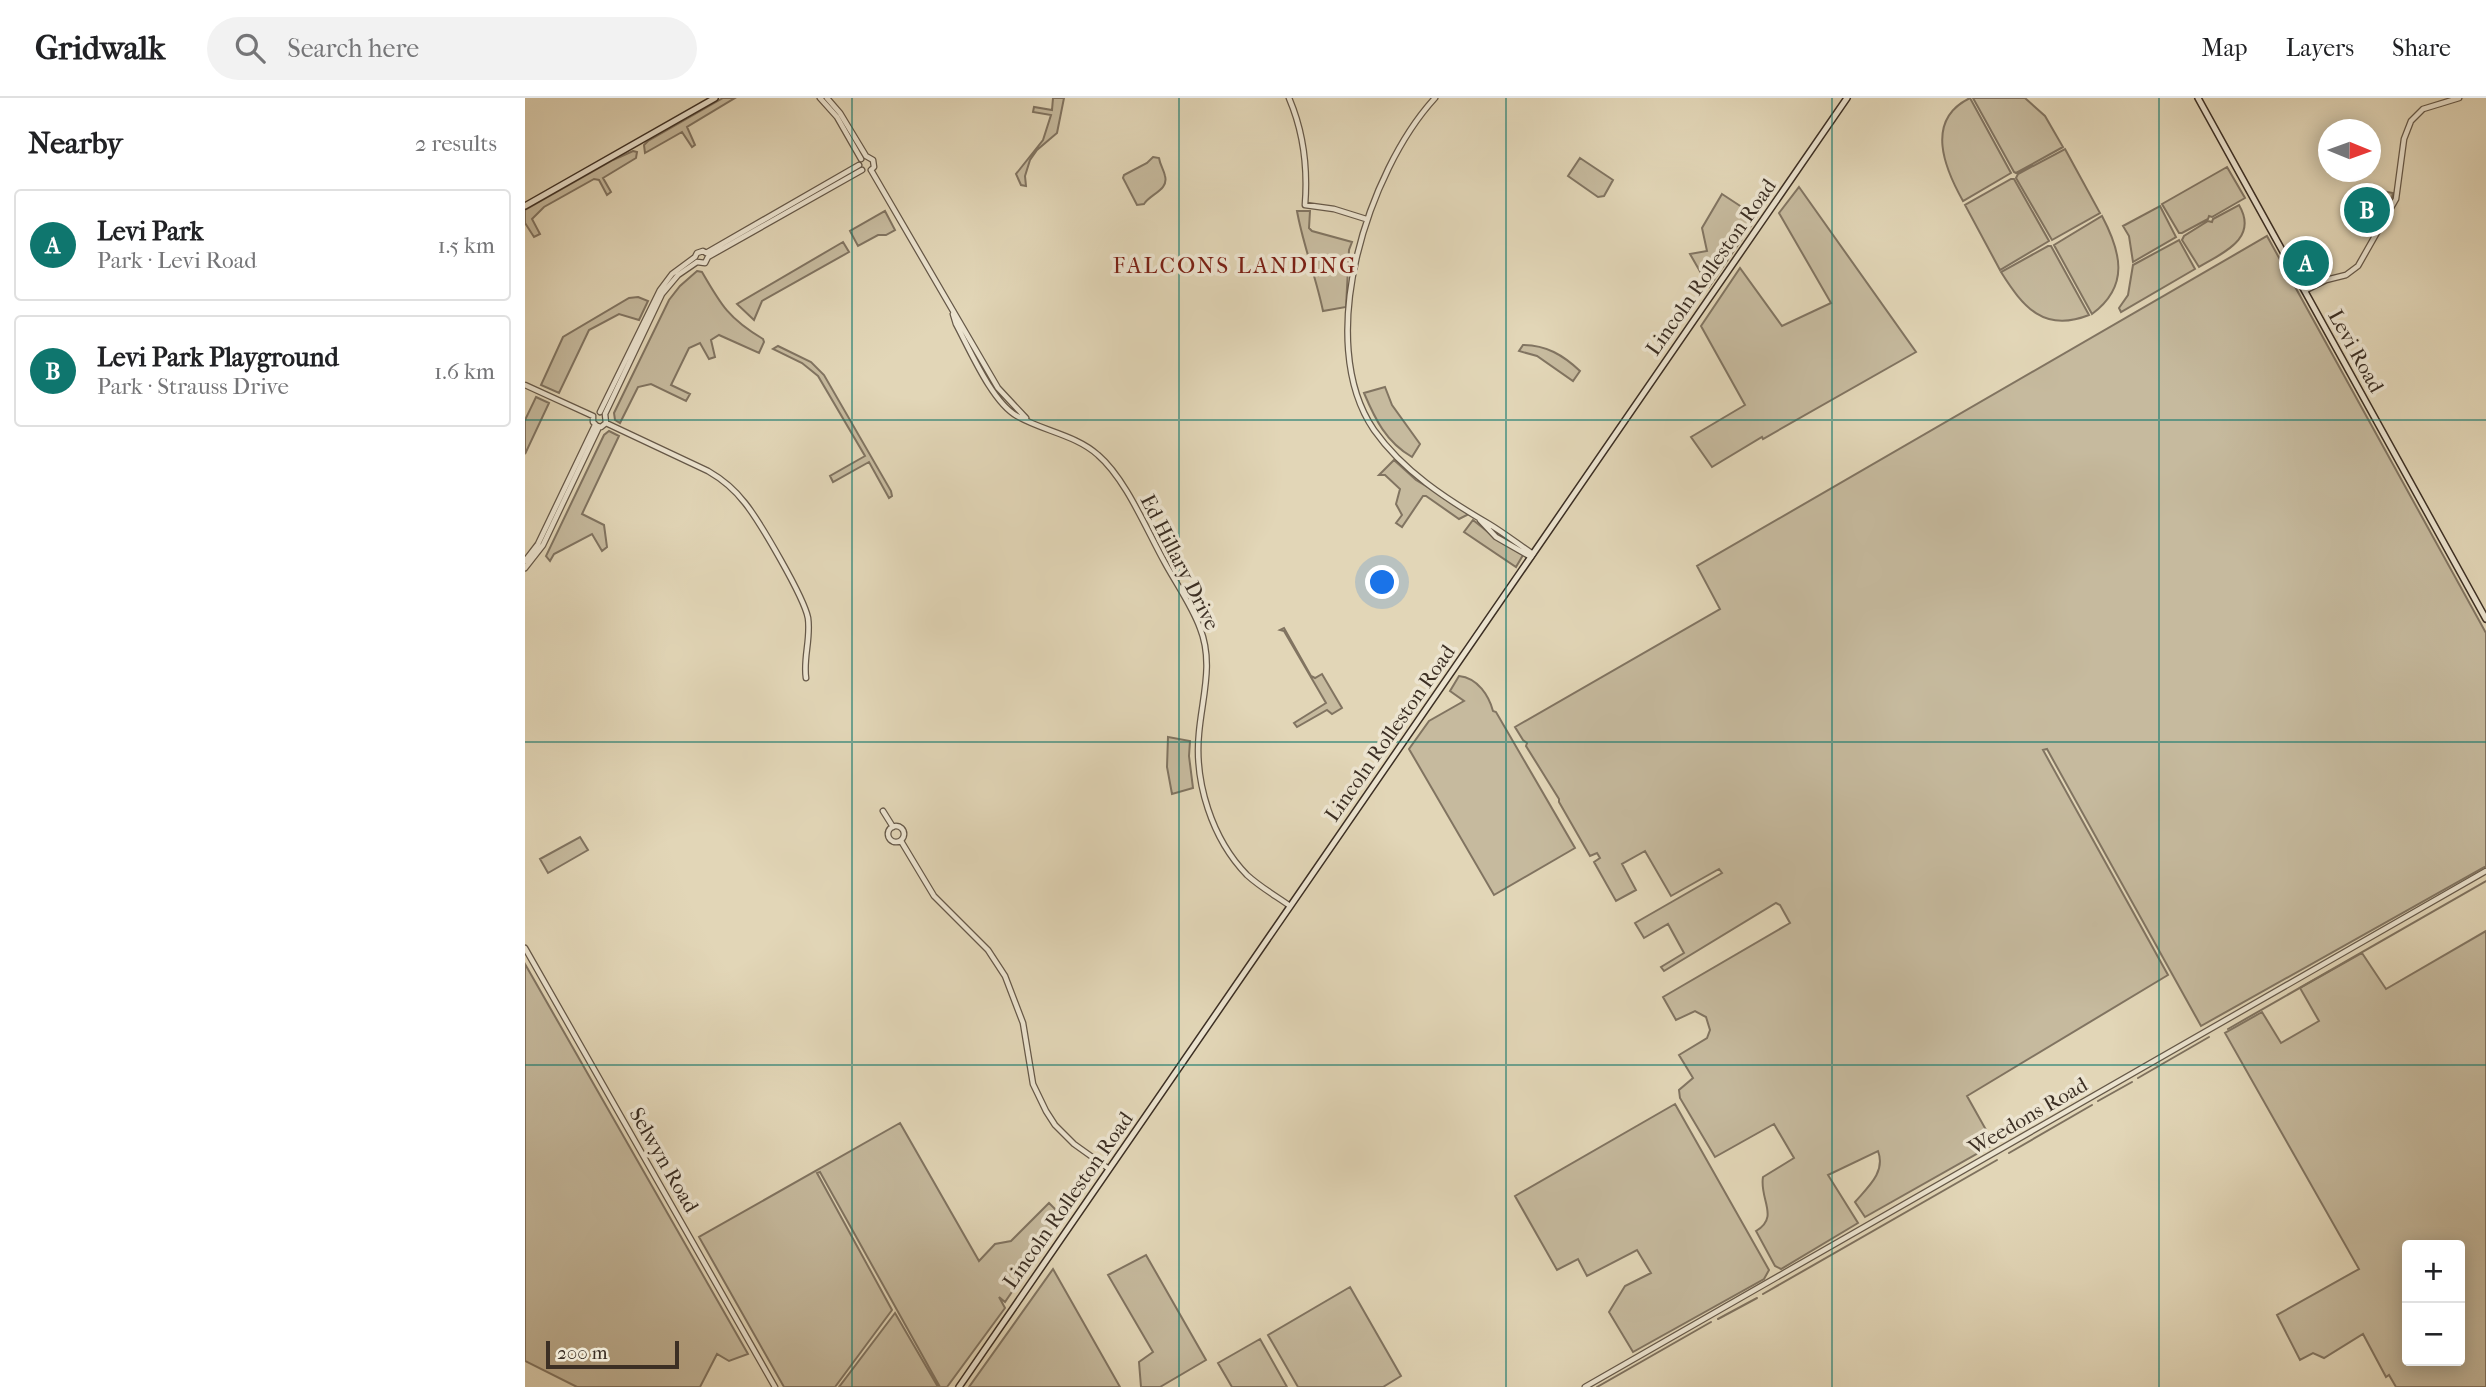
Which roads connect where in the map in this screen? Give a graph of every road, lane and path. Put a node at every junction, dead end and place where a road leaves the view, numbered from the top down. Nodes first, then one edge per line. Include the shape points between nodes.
1 (715, 98) edge
2 (820, 98) edge
3 (827, 98) edge
4 (1289, 98) edge
5 (1434, 98) edge
6 (1847, 98) edge
7 (2198, 98) edge
8 (2459, 98) edge
9 (864, 158) junction
10 (861, 167) junction
11 (871, 170) junction
12 (525, 206) edge
13 (1366, 219) junction
14 (707, 255) junction
15 (696, 259) junction
16 (2306, 290) junction
17 (525, 384) edge
18 (603, 413) junction
19 (593, 416) junction
20 (606, 423) junction
21 (597, 426) junction
22 (1532, 555) junction
23 (525, 561) edge
24 (525, 568) edge
25 (2486, 619) edge
26 (806, 678) dead end
27 (883, 811) dead end
28 (893, 827) junction
29 (901, 841) junction
30 (2486, 872) edge
31 (1290, 906) junction
32 (525, 948) edge
33 (1109, 1169) junction
34 (775, 1387) edge
35 (959, 1387) edge
36 (1585, 1387) edge

1 - 12 main road
2 - 9 street
3 - 9 street
4 - 13 street via 1304,149 1305,205
5 - 13 street via 1392,158
6 - 22 main road, Lincoln Rolleston Road
7 - 16 main road, Levi Road
8 - 16 street via 2423,109 2411,121 2396,199 2358,266
9 - 10 street
9 - 11 street, Ed Hillary Drive via 874,162
10 - 11 street
10 - 14 street
11 - 31 street, Ed Hillary Drive via 1001,394 1028,420 1081,443 1106,463 1127,494 1196,617 1204,640 1207,656 1198,767 1208,806 1228,850 1247,874
13 - 22 street via 1349,314 1356,396 1375,432 1410,470 1480,519 1496,537
14 - 15 street via 700,251
14 - 15 street via 705,263
15 - 18 street via 662,294
16 - 25 main road, Levi Road
17 - 19 street
18 - 19 street
18 - 20 street
19 - 21 street
20 - 21 street
20 - 26 street via 708,471 746,504 804,607 809,627
21 - 23 street
21 - 24 street via 543,545
22 - 31 main road, Lincoln Rolleston Road
27 - 28 street
28 - 29 street via 903,830
28 - 29 street via 889,838
29 - 33 street via 934,896 988,950 1005,976 1023,1023 1033,1084 1046,1111 1075,1144
30 - 36 street, Weedons Road
31 - 33 main road, Lincoln Rolleston Road
32 - 34 street, Selwyn Road
33 - 35 main road, Lincoln Rolleston Road

